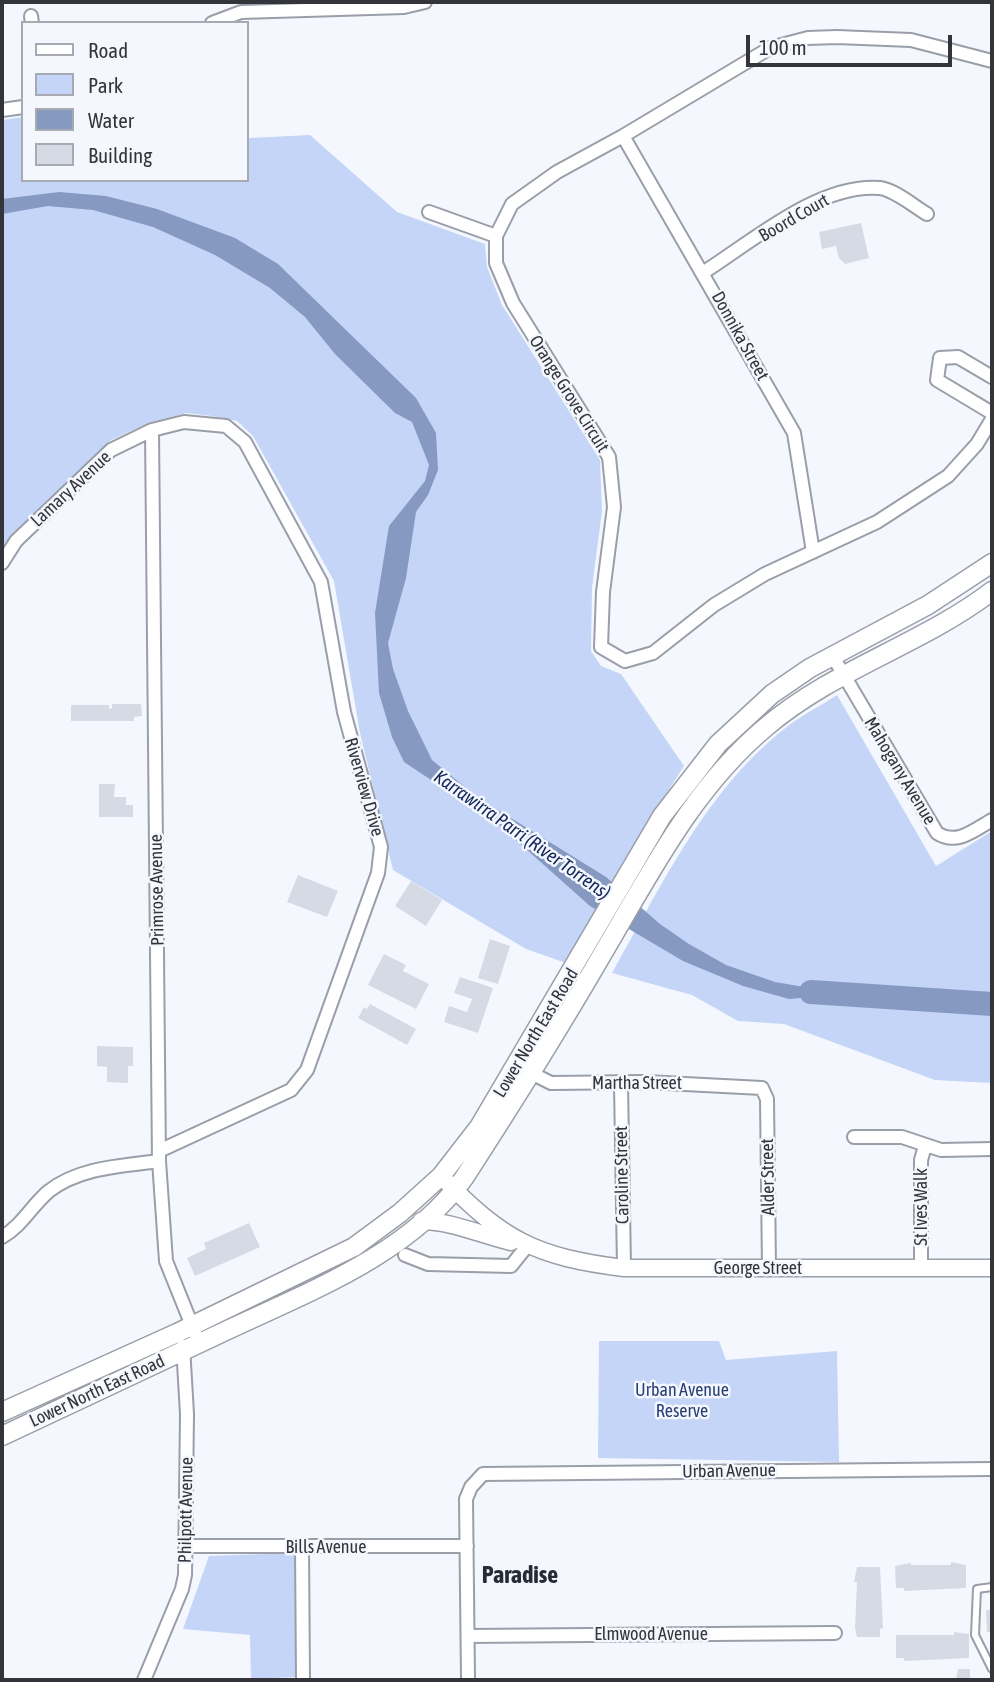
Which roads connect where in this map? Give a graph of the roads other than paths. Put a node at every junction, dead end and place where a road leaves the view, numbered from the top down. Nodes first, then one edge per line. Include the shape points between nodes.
1 (425, 2) edge
2 (217, 21) edge
3 (992, 61) edge
4 (21, 107) edge
5 (2, 110) edge
6 (623, 136) junction
7 (429, 212) dead end
8 (927, 214) dead end
9 (496, 236) junction
10 (704, 272) junction
11 (992, 377) edge
12 (992, 413) edge
13 (992, 419) edge
14 (152, 430) junction
15 (813, 552) junction
16 (2, 563) edge
17 (992, 563) edge
18 (992, 591) edge
19 (832, 655) junction
20 (843, 675) junction
21 (992, 820) edge
22 (651, 855) junction
23 (523, 1068) junction
24 (621, 1083) junction
25 (762, 1088) joint
26 (854, 1137) dead end
27 (925, 1146) junction
28 (992, 1149) edge
29 (159, 1156) junction
30 (442, 1176) junction
31 (455, 1190) junction
32 (421, 1221) junction
33 (2, 1237) edge
34 (527, 1246) junction
35 (405, 1255) dead end
36 (624, 1268) junction
37 (769, 1268) junction
38 (921, 1268) junction
39 (992, 1268) edge
40 (287, 1280) junction
41 (295, 1298) junction
42 (185, 1329) junction
43 (192, 1347) junction
44 (2, 1412) edge
45 (2, 1436) edge
46 (992, 1469) edge
47 (186, 1546) junction
48 (467, 1546) junction
49 (302, 1547) junction
50 (992, 1587) edge
51 (835, 1633) dead end
52 (468, 1636) junction
53 (992, 1669) edge
54 (144, 1680) edge
55 (303, 1680) edge
56 (468, 1680) edge

1 - 2 street via 404,7 241,12
3 - 6 street via 911,40 808,38 770,48
4 - 5 street
6 - 9 street via 557,172 512,204
6 - 10 street, Donnika Street
7 - 9 street
8 - 10 street, Boord Court via 883,188 843,191 810,204
9 - 15 street, Orange Grove Circuit via 496,262 513,303 609,457 614,507 601,648 625,661 653,653 714,606
10 - 15 street, Donnika Street via 794,433
11 - 12 street via 958,357 940,358 937,380
13 - 15 street, Orange Grove Circuit via 948,476 877,522
14 - 16 street, Lamary Avenue via 111,450 16,541
14 - 29 street, Primrose Avenue
14 - 29 street, Riverview Drive via 184,422 226,426 245,442 301,543 321,582 344,712 381,847 378,873 307,1070 291,1090
17 - 19 main road, Lower North East Road via 928,605
18 - 20 main road, Lower North East Road via 936,629
19 - 20 street, Mahogany Avenue
19 - 22 main road, Lower North East Road via 778,690 726,735 672,800
20 - 21 street, Mahogany Avenue via 937,833 957,839
20 - 22 main road, Lower North East Road via 788,709 745,745
22 - 23 main road, Lower North East Road
23 - 24 street, Martha Street via 551,1083
23 - 30 main road, Lower North East Road
23 - 31 main road, Lower North East Road
24 - 25 street, Martha Street
24 - 36 street, Caroline Street
25 - 37 street, Alder Street via 767,1099
26 - 27 street, St Ives Walk via 902,1137
27 - 28 street, St Ives Walk
27 - 38 street, St Ives Walk via 921,1160
29 - 33 street, Riverview Drive via 89,1171 50,1191
29 - 42 street, Primrose Avenue via 166,1261
30 - 31 street, George Street
30 - 40 main road, Lower North East Road via 366,1238
31 - 32 main road, Lower North East Road
31 - 34 street, George Street via 482,1217
32 - 34 street, George Street via 447,1222 474,1234
32 - 41 main road, Lower North East Road via 353,1270
34 - 35 street via 511,1266 428,1264
34 - 36 street, George Street via 568,1260
36 - 37 street, George Street
37 - 38 street, George Street
38 - 39 street, George Street
40 - 41 lane
40 - 42 main road, Lower North East Road
41 - 43 main road, Lower North East Road
42 - 43 street, Primrose Avenue
42 - 44 main road, Lower North East Road
43 - 45 main road, Lower North East Road
43 - 47 street, Philpott Avenue
46 - 48 street, Urban Avenue via 483,1474 466,1499
47 - 49 street, Bills Avenue
47 - 54 street, Philpott Avenue via 182,1590
48 - 49 street, Bills Avenue
48 - 52 street
49 - 55 street
50 - 53 lane via 977,1589 975,1635
51 - 52 street, Elmwood Avenue
52 - 56 street

